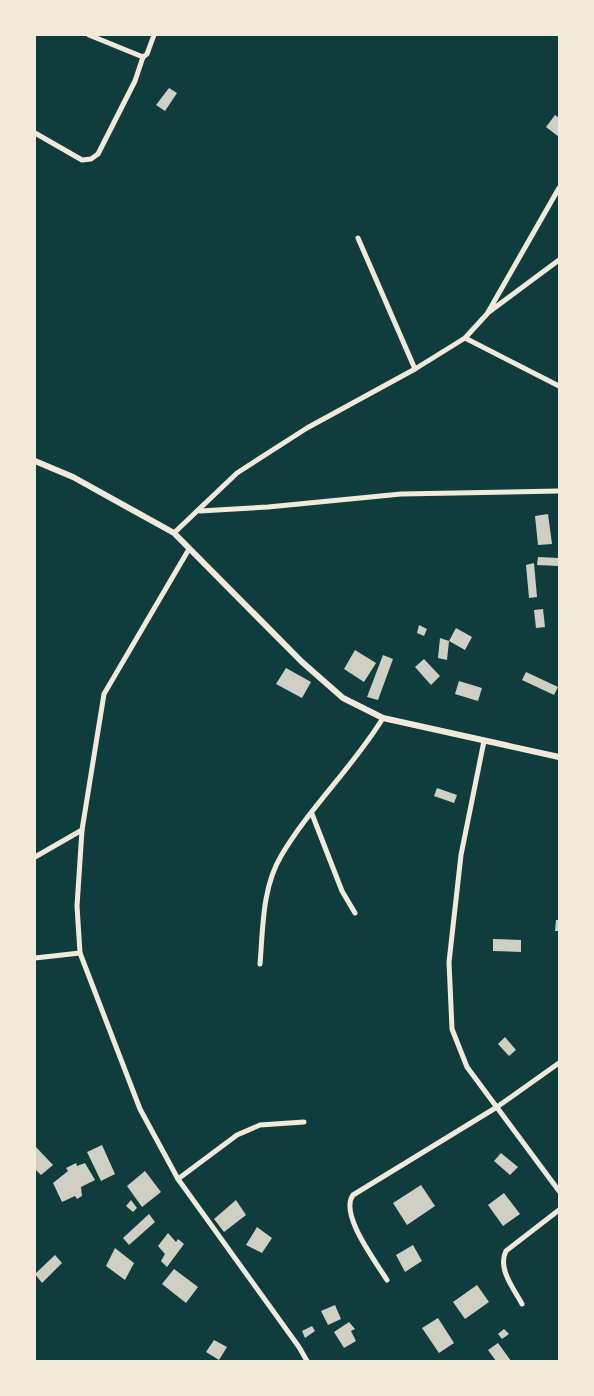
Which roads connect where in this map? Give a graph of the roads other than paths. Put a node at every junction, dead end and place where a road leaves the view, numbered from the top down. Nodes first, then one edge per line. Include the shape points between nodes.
1 (89, 35) edge
2 (154, 35) edge
3 (143, 57) junction
4 (35, 133) edge
5 (559, 188) edge
6 (358, 238) dead end
7 (559, 260) edge
8 (487, 314) junction
9 (465, 338) junction
10 (415, 369) junction
11 (559, 386) edge
12 (35, 461) edge
13 (559, 491) edge
14 (200, 511) junction
15 (174, 533) junction
16 (189, 549) junction
17 (383, 718) junction
18 (484, 741) junction
19 (559, 757) edge
20 (312, 814) junction
21 (82, 830) junction
22 (35, 857) edge
23 (354, 913) dead end
24 (80, 953) junction
25 (35, 958) edge
26 (260, 964) dead end
27 (559, 1063) edge
28 (497, 1107) junction
29 (304, 1122) dead end
30 (178, 1179) junction
31 (559, 1191) edge
32 (559, 1210) edge
33 (387, 1280) dead end
34 (522, 1304) dead end
35 (307, 1361) edge

1 - 3 street
2 - 3 street
3 - 4 street via 135,81 92,160 82,160
5 - 8 street
6 - 10 street
7 - 8 street
8 - 9 street
9 - 10 street
9 - 11 street
10 - 14 street via 308,428 253,463 237,474
12 - 15 street via 73,477
13 - 14 street via 401,494
14 - 15 street
15 - 16 street
16 - 17 street via 302,662 343,698
16 - 21 street via 104,694
17 - 18 street
17 - 20 street via 367,745
18 - 19 street
18 - 28 street via 461,855 449,962 452,1029 467,1066
20 - 23 street
20 - 26 street via 280,857 266,897
21 - 22 street
21 - 24 street via 77,906
24 - 25 street
24 - 30 street via 140,1109
27 - 28 street
28 - 31 street
28 - 33 street via 366,1186 349,1200 349,1211 356,1228
29 - 30 street via 260,1126 237,1135
30 - 35 street
32 - 34 street via 506,1251 502,1258 503,1267

